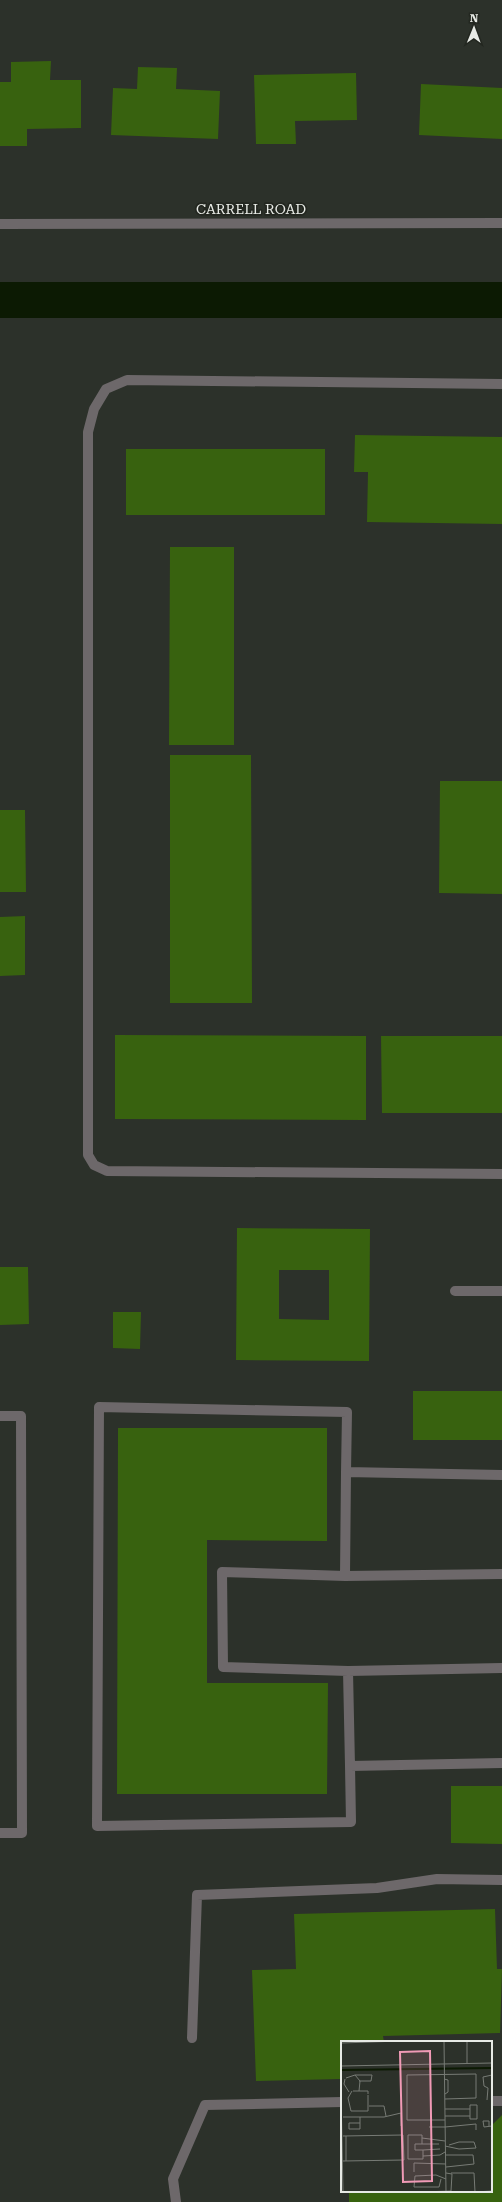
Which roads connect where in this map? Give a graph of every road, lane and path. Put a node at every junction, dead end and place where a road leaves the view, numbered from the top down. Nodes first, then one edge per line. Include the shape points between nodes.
1 (502, 223) edge
2 (0, 224) edge
3 (502, 384) edge
4 (502, 1174) edge
5 (455, 1291) dead end
6 (502, 1291) edge
7 (0, 1416) edge
8 (346, 1472) junction
9 (502, 1475) edge
10 (502, 1574) edge
11 (344, 1576) junction
12 (502, 1668) edge
13 (348, 1671) junction
14 (502, 1763) edge
15 (350, 1766) junction
16 (0, 1833) edge
17 (502, 1880) edge
18 (192, 2038) dead end
19 (341, 2102) edge
20 (176, 2202) edge

1 - 2 street, CARRELL ROAD
3 - 4 street via 127,380 106,389 94,409 88,432 88,1155 94,1165 107,1171
5 - 6 street
7 - 16 street via 21,1416 22,1834
8 - 9 street
8 - 11 street
8 - 15 street via 347,1412 99,1407 97,1826 351,1822
10 - 11 street
11 - 13 street via 222,1572 222,1667
12 - 13 street
13 - 15 street
14 - 15 street
17 - 18 street via 437,1879 377,1888 197,1895
19 - 20 street via 205,2105 173,2180

